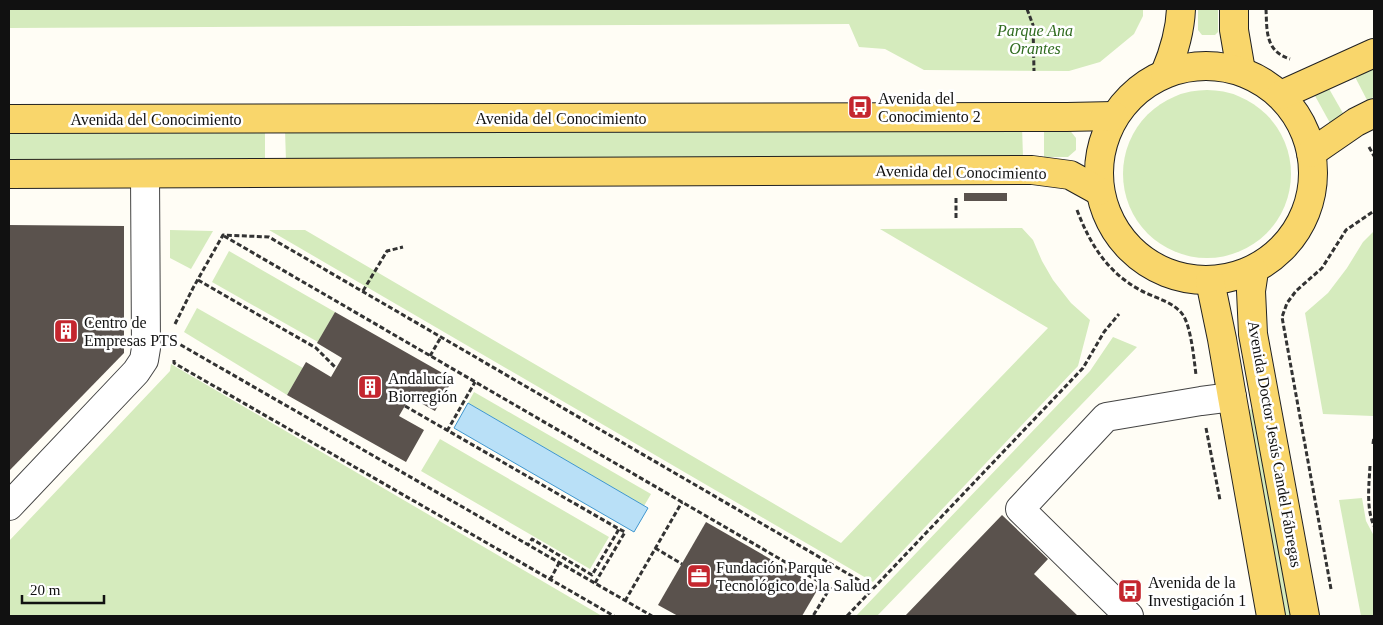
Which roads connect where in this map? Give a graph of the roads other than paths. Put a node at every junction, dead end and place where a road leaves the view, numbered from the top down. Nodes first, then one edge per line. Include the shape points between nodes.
1 (1181, 9) edge
2 (1234, 9) edge
3 (1374, 53) edge
4 (1241, 71) junction
5 (1165, 73) junction
6 (1281, 95) junction
7 (1374, 113) edge
8 (1114, 116) junction
9 (9, 119) edge
10 (1311, 153) junction
11 (9, 174) edge
12 (145, 174) junction
13 (1099, 191) junction
14 (1254, 270) junction
15 (1210, 281) junction
16 (1263, 391) junction
17 (1232, 398) junction
18 (9, 506) edge
19 (1128, 616) edge
20 (1271, 616) edge
21 (1305, 616) edge

1 - 5 main road via 1175,48
2 - 4 main road
3 - 6 main road
4 - 5 main road via 1218,66 1193,66
4 - 6 main road
5 - 8 main road via 1139,90
6 - 10 main road via 1302,123
7 - 10 main road
8 - 9 main road, Avenida del Conocimiento
8 - 13 main road via 1100,150
10 - 14 main road via 1313,188 1302,223 1280,251
11 - 12 main road, Avenida del Conocimiento
12 - 13 main road, Avenida del Conocimiento via 1032,170 1070,175
12 - 18 street via 144,360
13 - 15 main road via 1120,235 1146,261 1178,277
14 - 15 main road via 1230,280
14 - 16 main road, Avenida Doctor Jesús Candel Fábregas via 1251,291 1253,334
15 - 17 main road, Avenida Doctor Jesús Candel Fábregas
16 - 17 main road
16 - 21 main road, Avenida Doctor Jesús Candel Fábregas
17 - 19 street via 1201,401 1138,418 1106,417 1020,509
17 - 20 main road, Avenida Doctor Jesús Candel Fábregas

